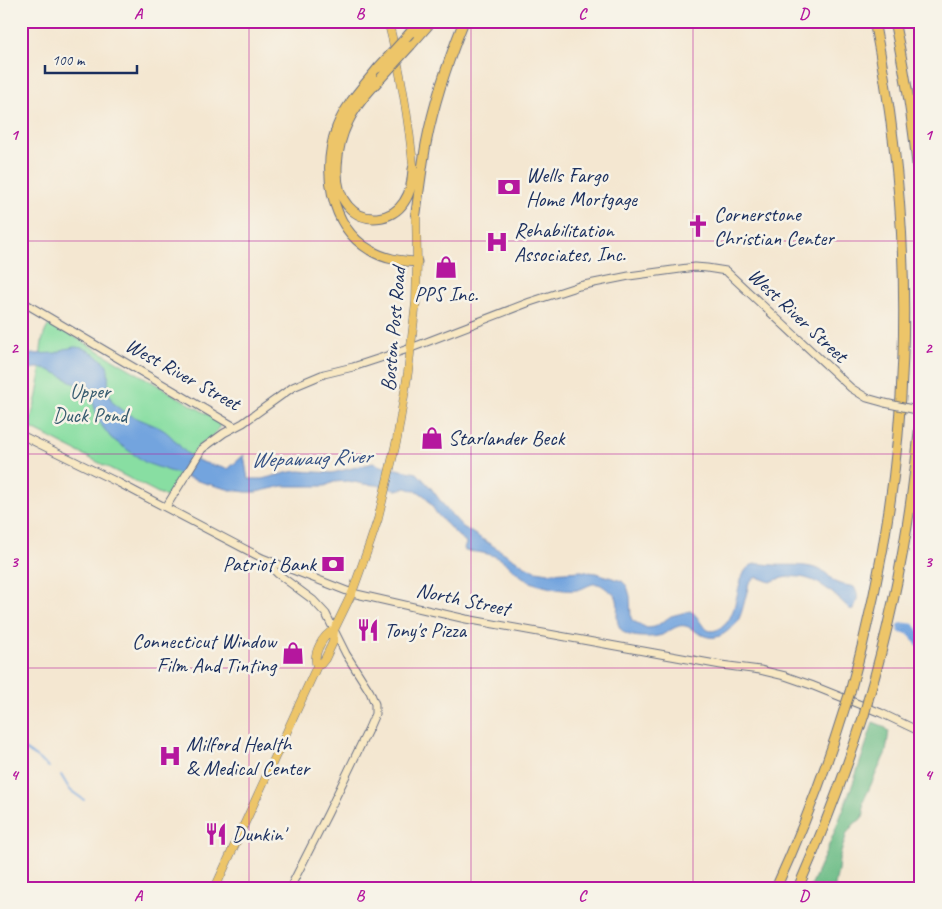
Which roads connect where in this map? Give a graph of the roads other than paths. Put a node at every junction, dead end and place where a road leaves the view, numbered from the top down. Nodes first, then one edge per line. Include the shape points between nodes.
1 (388, 21) edge
2 (421, 21) edge
3 (432, 21) edge
4 (464, 21) edge
5 (874, 21) edge
6 (894, 21) edge
7 (413, 169) junction
8 (416, 213) junction
9 (921, 213) edge
10 (417, 262) junction
11 (21, 301) edge
12 (411, 348) junction
13 (921, 410) edge
14 (235, 426) junction
15 (21, 435) edge
16 (166, 507) junction
17 (262, 558) junction
18 (352, 593) junction
19 (334, 630) junction
20 (921, 732) edge
21 (215, 888) edge
22 (290, 888) edge
23 (776, 888) edge
24 (798, 888) edge

1 - 7 main road, Boston Post Road via 403,87
2 - 10 highway, bridge via 348,106 334,137 330,158 332,193 346,229 370,250 390,258
3 - 7 highway, bridge via 358,105 347,123 337,165 343,199 352,210 366,217 388,216 400,208 408,196
4 - 8 highway via 434,107
5 - 23 highway, bridge via 899,190 904,342 898,437 887,528 850,692 812,803
6 - 9 highway via 911,115
7 - 8 main road, Boston Post Road
8 - 10 main road, Boston Post Road
10 - 12 main road, Boston Post Road
11 - 14 main road, West River Street
12 - 13 main road, West River Street, bridge via 579,286 629,276 707,268 726,271 850,388 867,398
12 - 14 main road, West River Street via 302,382
12 - 18 main road, Boston Post Road via 392,463 374,533
13 - 24 highway, bridge via 915,472 888,626 840,787
14 - 16 main road via 202,449
15 - 16 main road, North Street
16 - 17 main road, North Street
17 - 18 main road, North Street
17 - 19 main road via 313,600 326,614
18 - 19 main road, Boston Post Road
18 - 20 main road, North Street via 466,619 777,674 829,692
19 - 21 main road, Boston Post Road via 325,660 317,666
19 - 22 main road via 373,696 375,711

